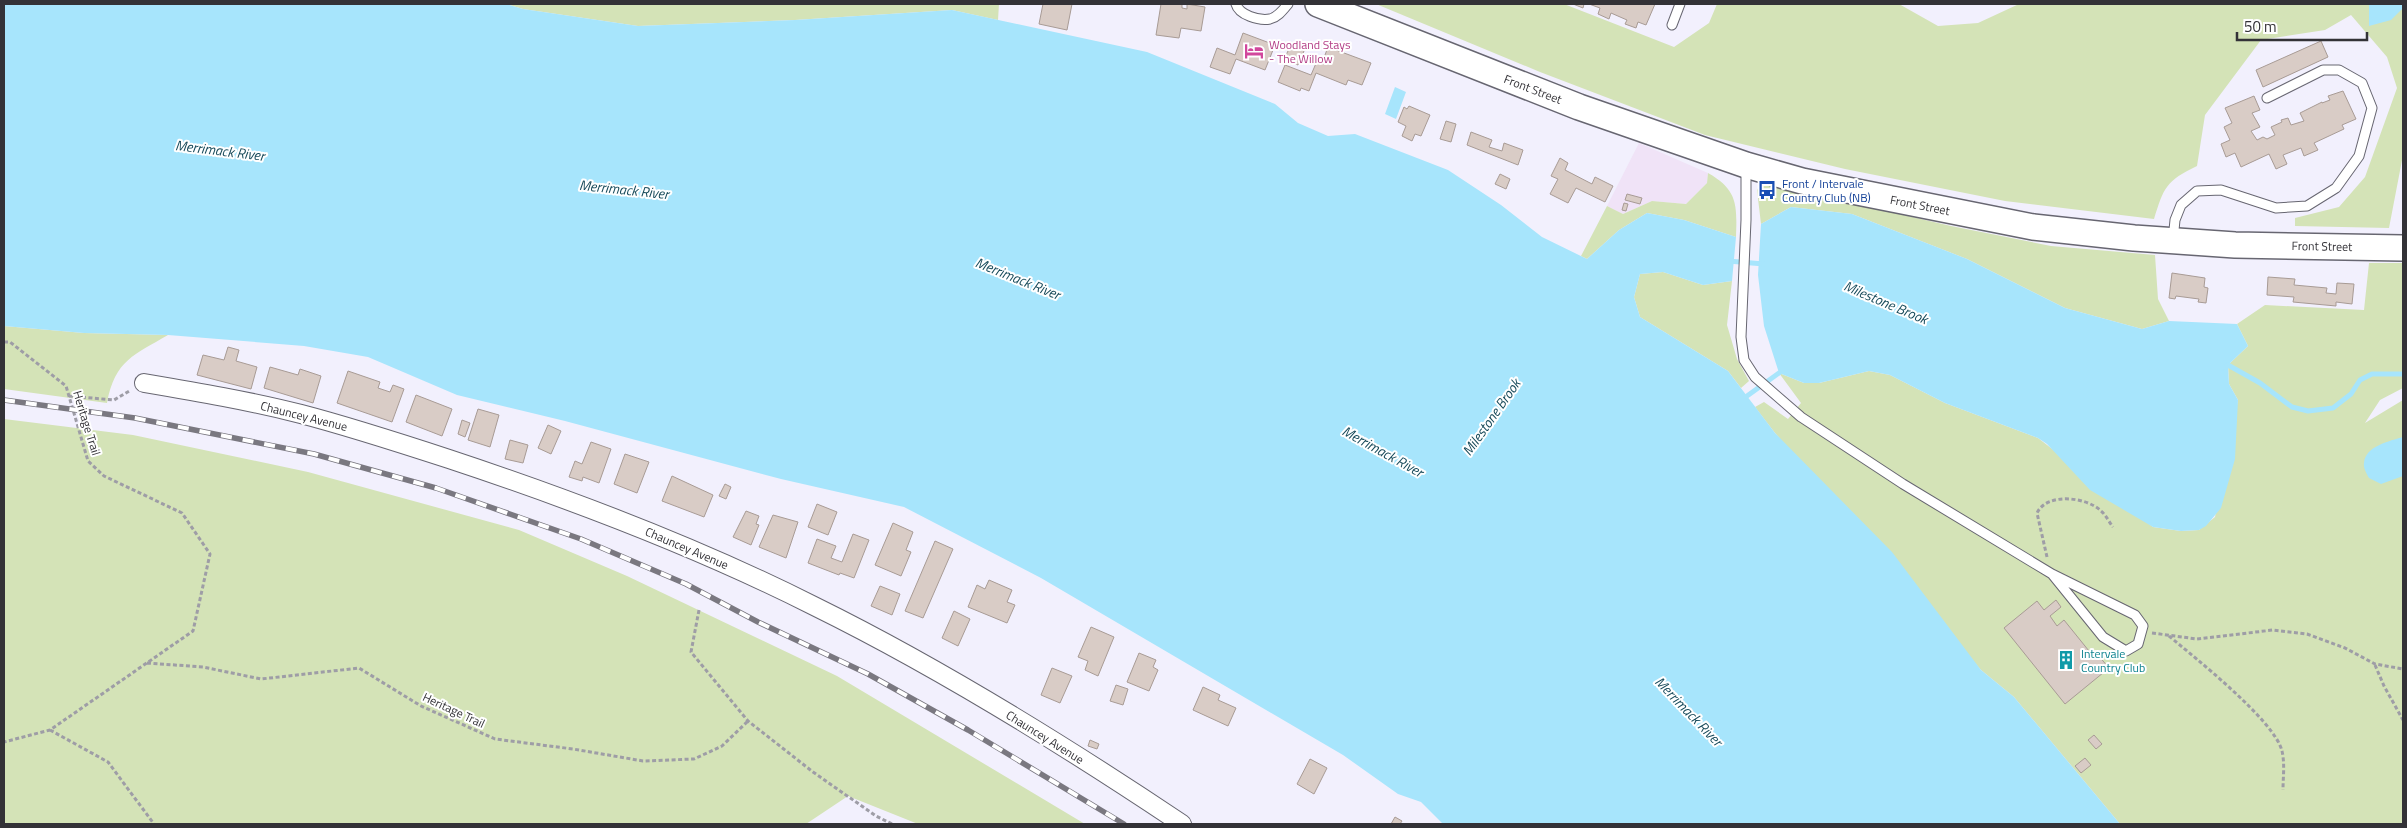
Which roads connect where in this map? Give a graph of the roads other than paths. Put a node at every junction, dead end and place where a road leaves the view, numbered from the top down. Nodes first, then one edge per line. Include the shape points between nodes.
1 (1236, 4) edge
2 (1288, 4) edge
3 (1318, 4) edge
4 (1680, 4) edge
5 (1672, 24) dead end
6 (2267, 98) dead end
7 (1746, 165) junction
8 (2173, 240) junction
9 (2403, 248) edge
10 (144, 383) road end
11 (2052, 574) junction
12 (1182, 824) edge

1 - 2 lane via 1249,16 1271,19
3 - 7 main road, Front Street via 1545,94
4 - 5 lane
6 - 8 lane via 2324,70 2340,70 2362,83 2372,108 2359,156 2336,188 2307,206 2276,208 2221,190 2197,191 2181,206 2175,220
7 - 8 main road, Front Street via 1802,181 2033,227
7 - 11 lane via 1741,337 1744,360 1755,378 1801,416 1903,484
8 - 9 main road, Front Street
10 - 12 street, Chauncey Avenue via 266,406 360,430 648,531 759,579 867,633 981,697
11 - 11 lane via 2135,615 2143,626 2138,644 2131,650 2119,649 2103,636

